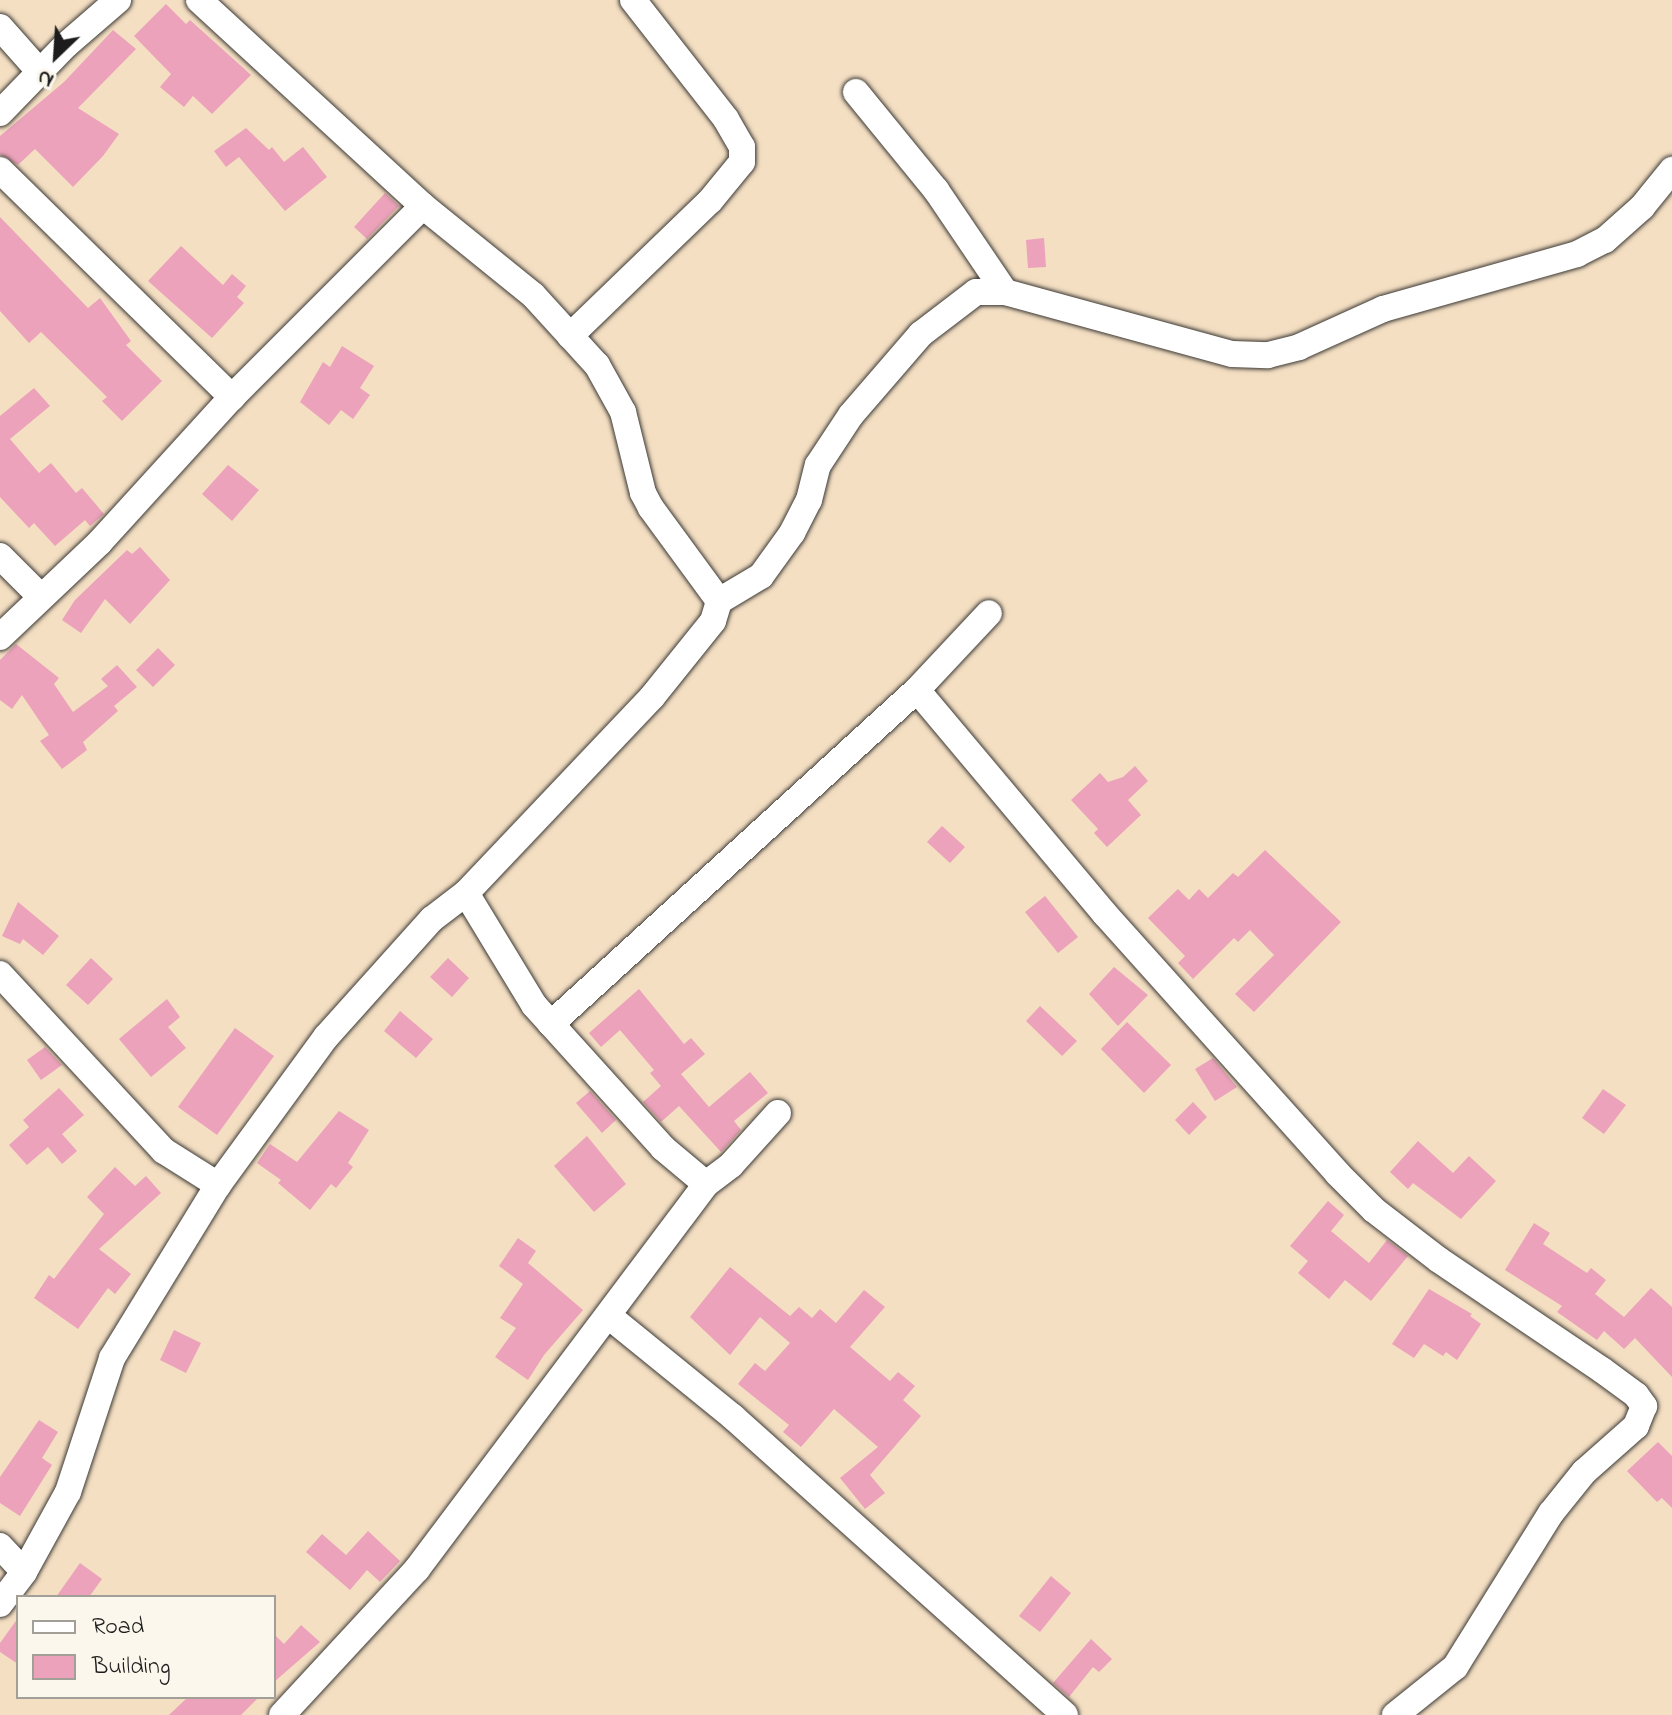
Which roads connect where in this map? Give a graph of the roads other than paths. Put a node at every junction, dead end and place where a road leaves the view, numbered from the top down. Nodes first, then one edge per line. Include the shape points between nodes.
1 (118, 0) edge
2 (199, 0) edge
3 (633, 0) edge
4 (0, 27) edge
5 (40, 72) junction
6 (856, 92) dead end
7 (0, 113) edge
8 (0, 170) edge
9 (1672, 170) edge
10 (423, 206) junction
11 (1005, 292) junction
12 (570, 336) junction
13 (232, 397) junction
14 (0, 556) edge
15 (41, 597) junction
16 (719, 601) junction
17 (989, 613) dead end
18 (0, 637) edge
19 (917, 690) junction
20 (466, 893) junction
21 (0, 974) edge
22 (551, 1024) junction
23 (778, 1113) dead end
24 (706, 1184) junction
25 (218, 1185) junction
26 (610, 1317) junction
27 (0, 1546) edge
28 (24, 1572) junction
29 (0, 1604) edge
30 (282, 1715) edge
31 (1065, 1715) edge
32 (1395, 1715) edge

1 - 5 street
2 - 10 street
3 - 12 street via 726,119 742,147 742,162 710,201
4 - 5 street
5 - 7 street
6 - 11 street via 936,190
8 - 13 street
9 - 11 street via 1605,240 1577,254 1383,309 1299,347 1268,355 1232,354
10 - 12 street via 533,295
10 - 13 street
11 - 16 street via 976,292 921,334 851,415 818,465 809,500 792,533 761,576
12 - 16 street via 597,365 623,412 651,508
13 - 15 street via 100,542
14 - 15 street
15 - 18 street
16 - 20 street via 713,621 652,697
17 - 19 street
19 - 22 street
19 - 32 street via 1105,914 1355,1192 1439,1260 1602,1370 1644,1406 1636,1426 1602,1454 1551,1513 1455,1667
20 - 22 street
20 - 25 street via 432,919 326,1037
21 - 25 street via 164,1151
22 - 24 street via 663,1148
23 - 24 street via 731,1165
24 - 26 street
25 - 28 street via 112,1358 68,1492
26 - 30 street via 417,1569
26 - 31 street via 744,1427
27 - 28 street
28 - 29 street

